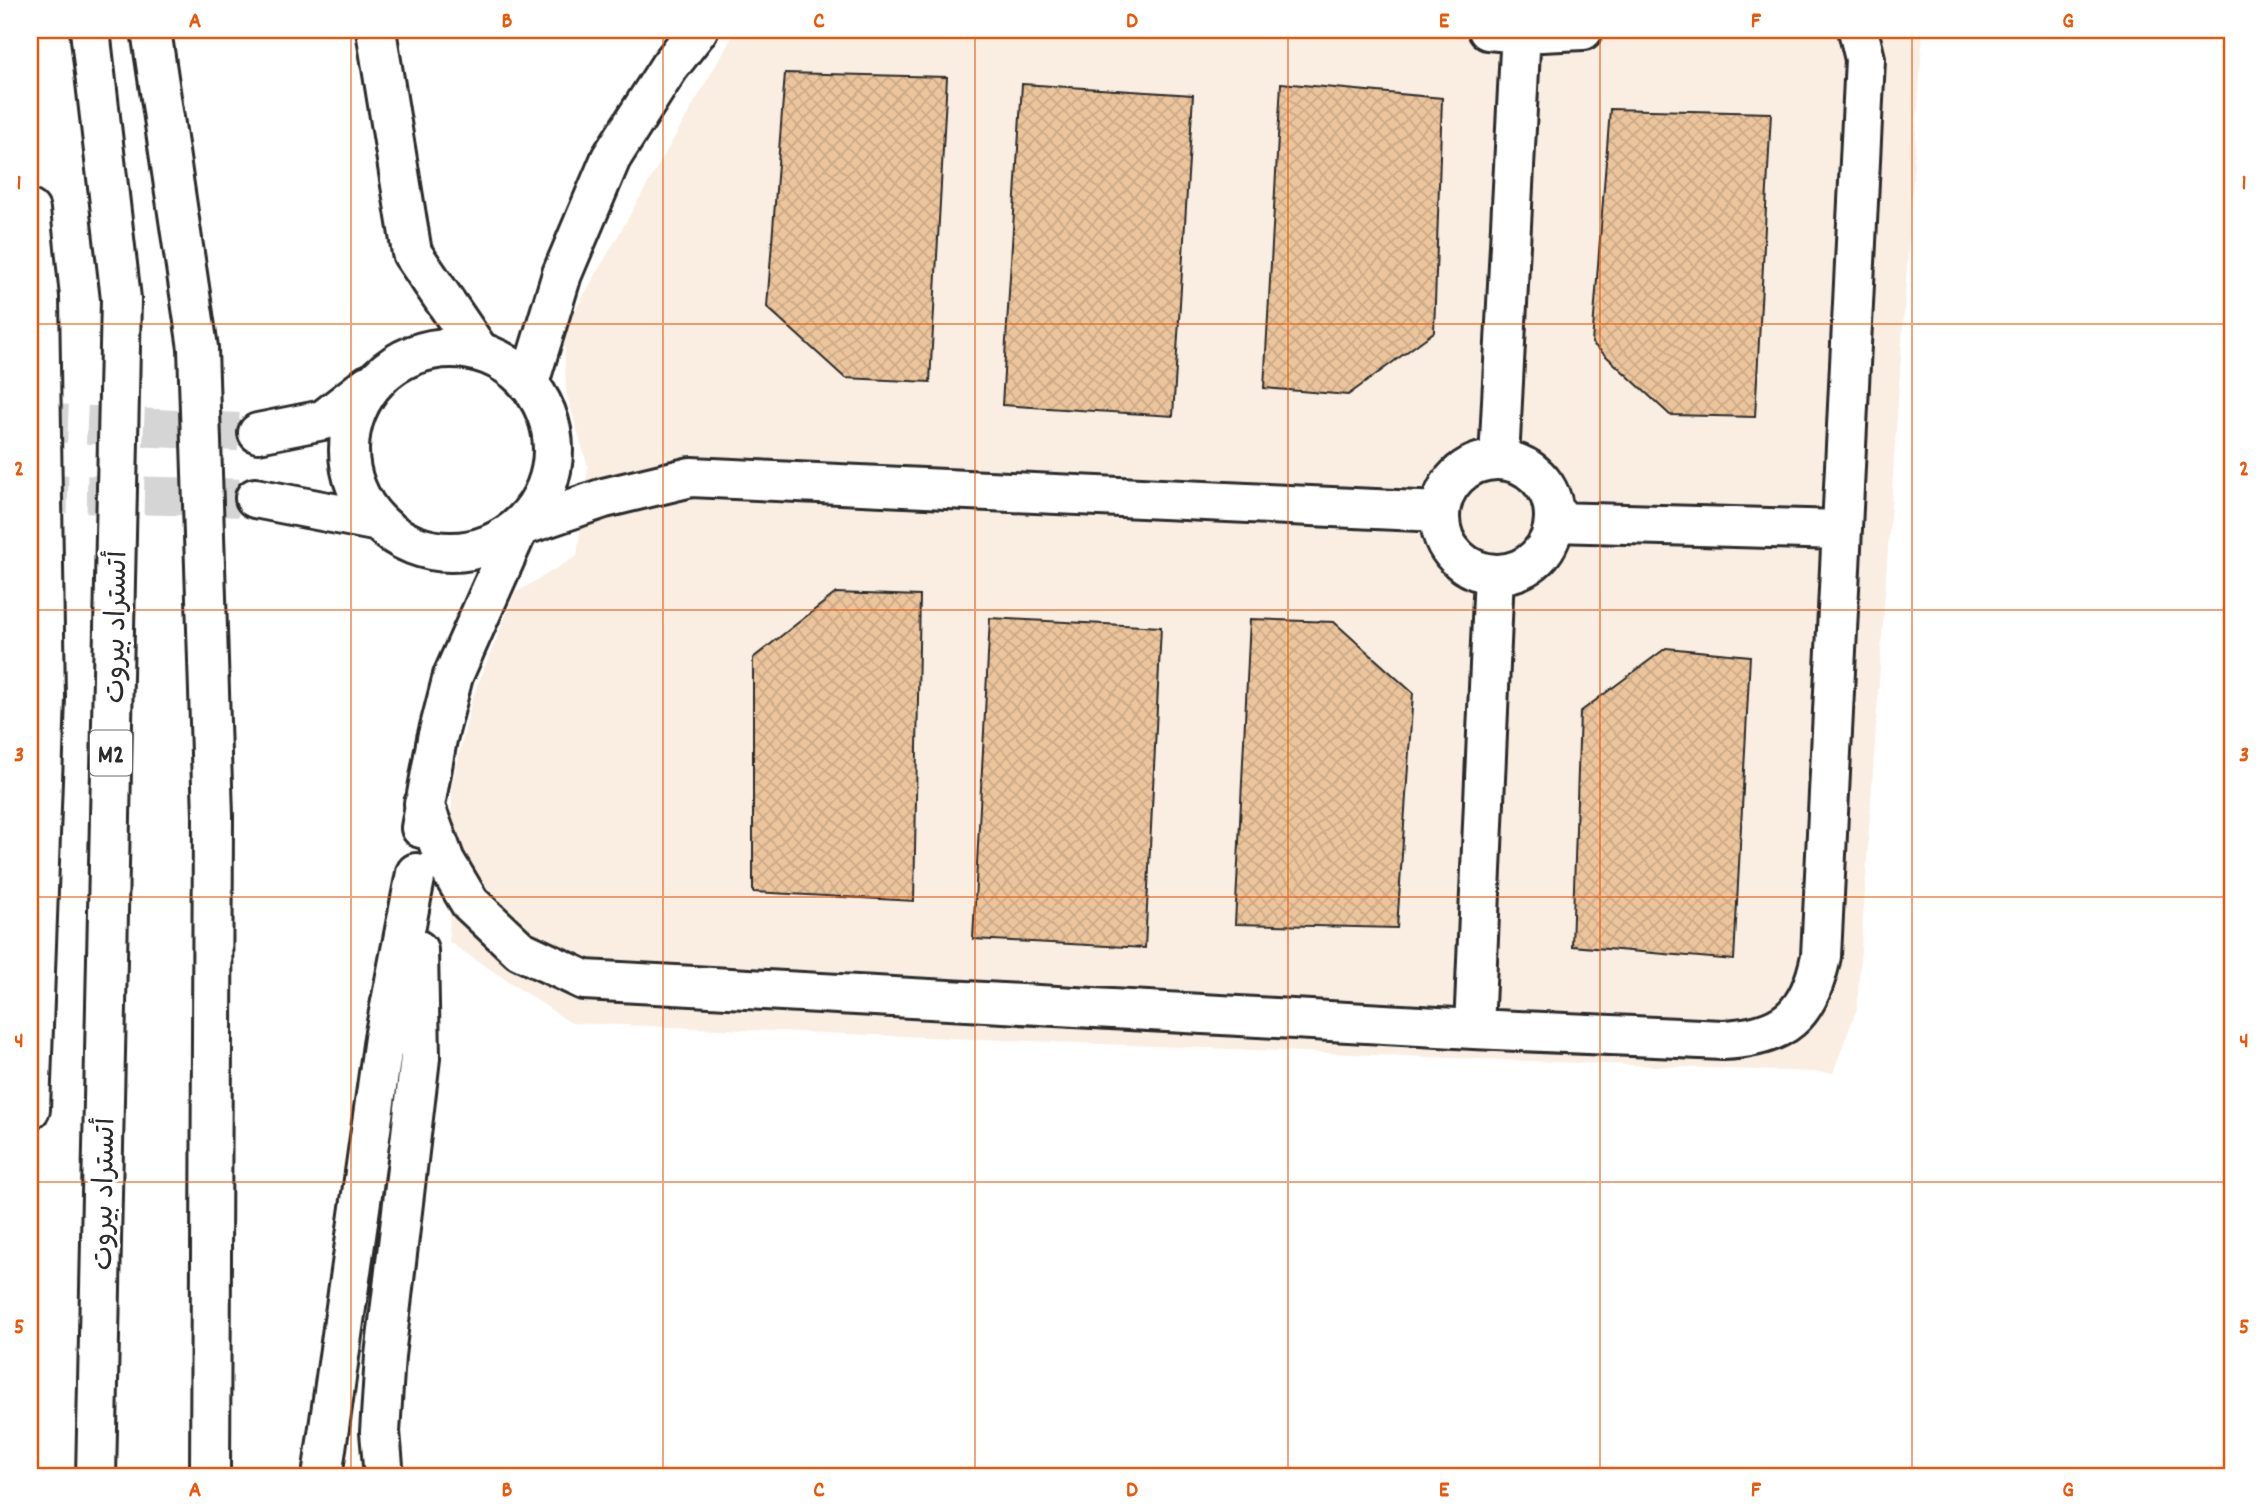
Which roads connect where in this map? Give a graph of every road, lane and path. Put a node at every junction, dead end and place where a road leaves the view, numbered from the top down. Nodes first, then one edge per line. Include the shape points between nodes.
1 (90, 30) edge
2 (151, 30) edge
3 (376, 30) edge
4 (698, 30) edge
5 (1583, 30) edge
6 (1858, 30) edge
7 (1510, 31) edge
8 (30, 210) edge
9 (479, 351) junction
10 (395, 365) junction
11 (529, 383) junction
12 (258, 433) tunnel mouth
13 (1499, 460) junction
14 (255, 498) tunnel mouth
15 (1440, 512) junction
16 (379, 522) junction
17 (1554, 522) junction
18 (519, 527) junction
19 (1842, 530) junction
20 (1494, 573) junction
21 (424, 804) junction
22 (416, 873) junction
23 (1474, 1028) junction
24 (30, 1109) edge
25 (96, 1477) edge
26 (210, 1477) edge
27 (322, 1477) edge
28 (383, 1477) edge

1 - 25 main road, أتستراد بيروت / M2 via 121,299
2 - 26 main road via 198,348 213,816
3 - 9 main road via 412,253
4 - 11 main road via 611,158 562,274
5 - 7 main road
6 - 19 main road via 1865,59
7 - 13 main road
8 - 24 main road via 38,298 46,698
9 - 10 main road via 421,352
9 - 11 main road via 506,364
10 - 12 main road via 323,420
10 - 16 main road via 373,385 357,410 349,440 351,470 361,498
11 - 18 main road via 546,410 554,441 552,473 540,503
13 - 15 main road via 1462,471 1449,485
13 - 17 main road via 1517,463 1533,473 1552,503
14 - 16 main road
15 - 18 main road via 691,477 604,498
15 - 20 main road via 1444,541 1455,557 1471,568
16 - 18 main road via 404,540 433,551 493,544
17 - 19 main road
17 - 20 main road via 1549,540 1525,567
18 - 21 main road via 453,676
19 - 23 main road via 1821,957 1815,985 1801,1010 1779,1028 1752,1039
20 - 23 main road
21 - 22 main road
21 - 23 main road via 445,861 470,903 520,950 584,980
22 - 27 main road via 384,1038
22 - 28 main road via 420,1058 385,1356 380,1432

